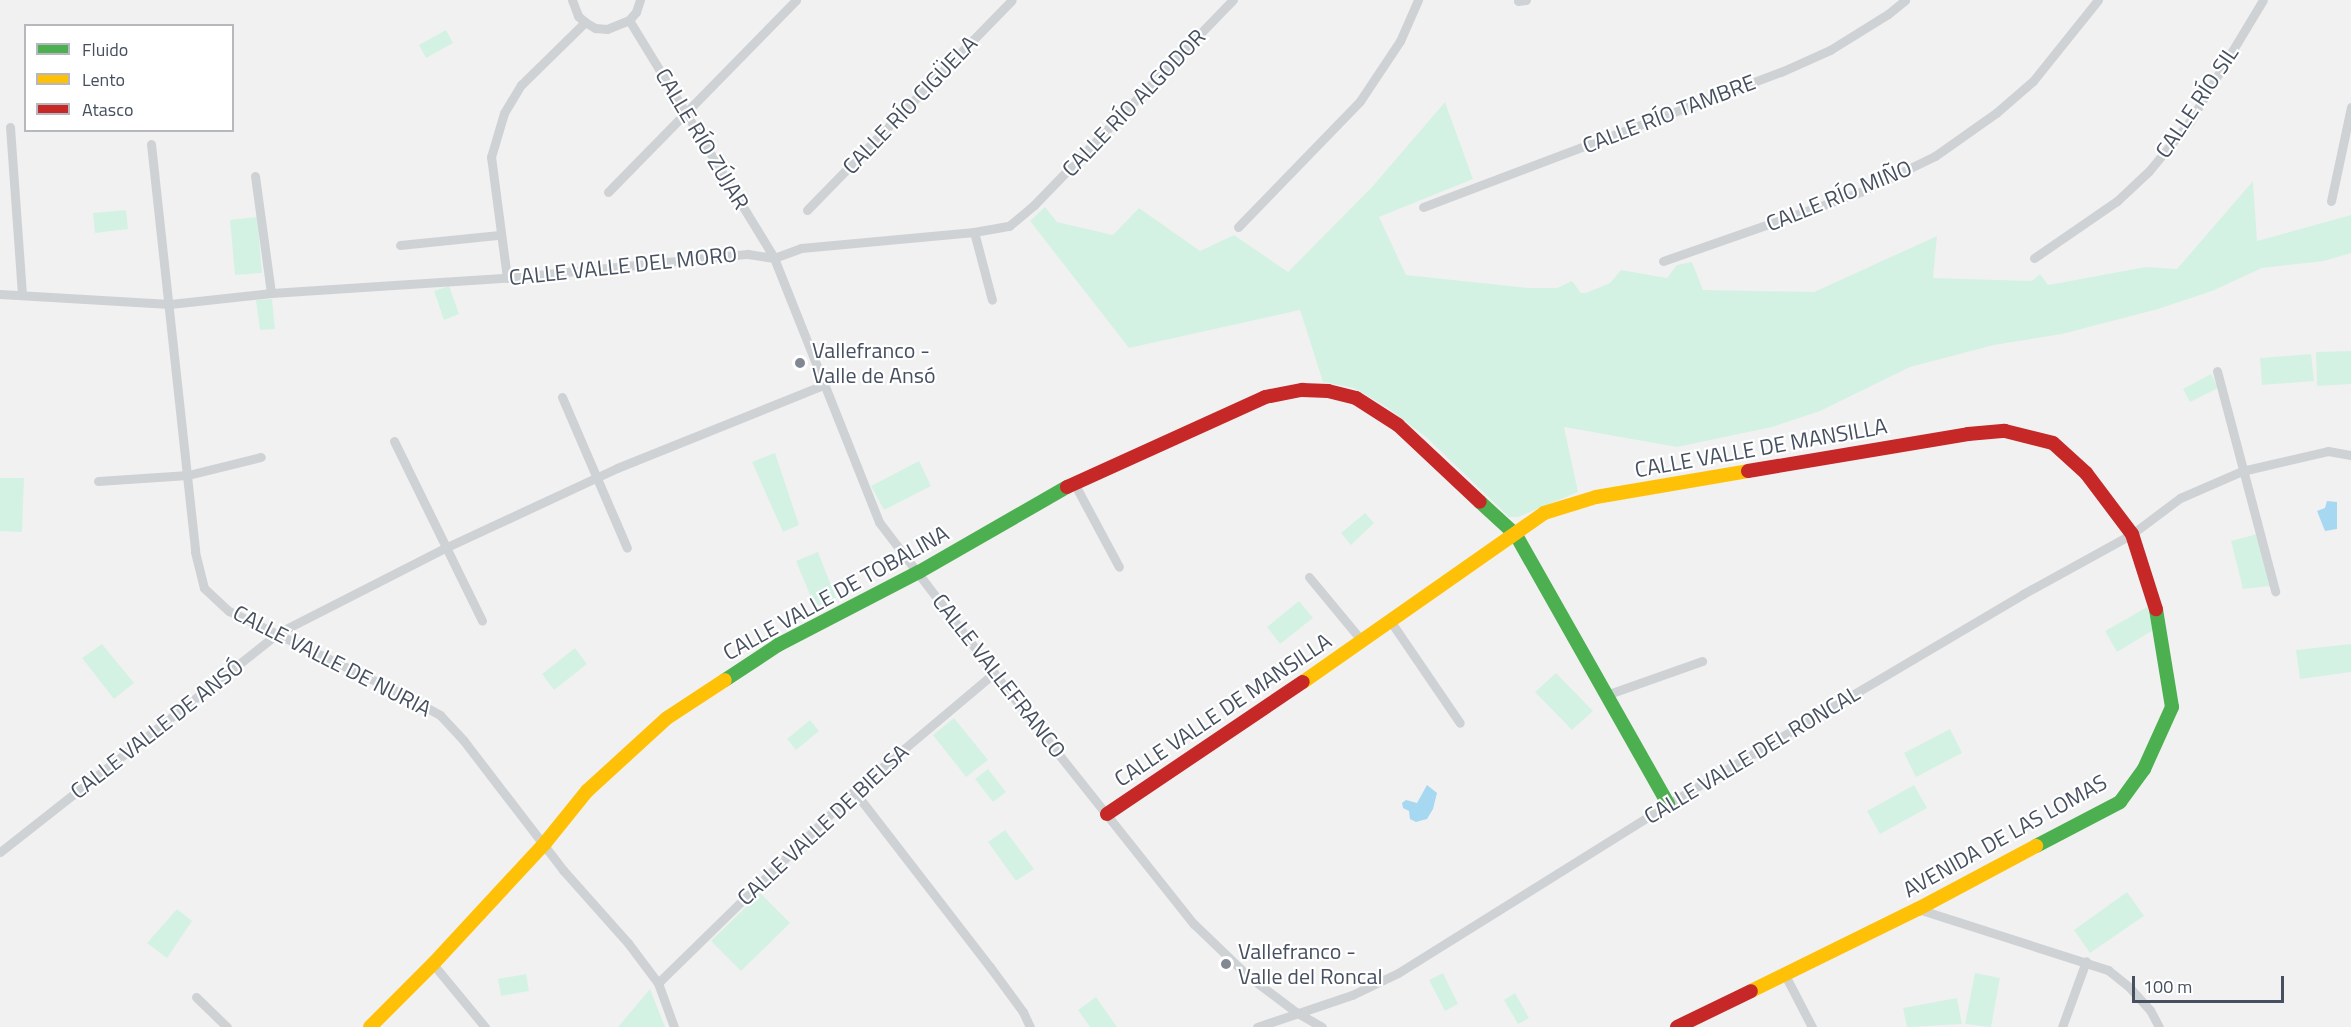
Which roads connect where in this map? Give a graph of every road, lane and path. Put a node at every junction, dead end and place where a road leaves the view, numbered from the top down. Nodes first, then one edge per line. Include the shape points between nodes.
1 (572, 0) edge
2 (640, 0) edge
3 (796, 0) edge
4 (1012, 0) edge
5 (1233, 0) edge
6 (1418, 0) edge
7 (1905, 0) edge
8 (2098, 0) edge
9 (2263, 0) edge
10 (630, 20) junction
11 (585, 22) junction
12 (2351, 107) edge
13 (686, 112) junction
14 (10, 128) dead end
15 (151, 144) dead end
16 (255, 176) dead end
17 (608, 192) dead end
18 (2331, 201) dead end
19 (1034, 205) joint
20 (1423, 207) dead end
21 (807, 210) dead end
22 (1238, 227) dead end
23 (974, 232) junction
24 (500, 235) junction
25 (400, 245) dead end
26 (774, 258) junction
27 (2034, 258) dead end
28 (1663, 261) dead end
29 (507, 278) junction
30 (271, 292) junction
31 (0, 294) edge
32 (22, 295) junction
33 (992, 300) dead end
34 (170, 304) junction
35 (2217, 371) dead end
36 (823, 385) junction
37 (562, 397) dead end
38 (394, 441) dead end
39 (2351, 455) edge
40 (261, 457) dead end
41 (2242, 471) junction
42 (188, 475) junction
43 (596, 477) junction
44 (98, 481) dead end
45 (1074, 483) junction
46 (2132, 534) junction
47 (1516, 535) junction
48 (447, 547) junction
49 (627, 548) dead end
50 (1119, 567) dead end
51 (919, 572) junction
52 (1309, 577) dead end
53 (2275, 591) dead end
54 (482, 621) dead end
55 (1391, 622) junction
56 (278, 633) junction
57 (1362, 641) junction
58 (1702, 661) dead end
59 (994, 673) junction
60 (1606, 695) junction
61 (1460, 723) dead end
62 (854, 791) junction
63 (1668, 804) junction
64 (1107, 814) junction
65 (545, 843) junction
66 (0, 852) edge
67 (1918, 909) junction
68 (2085, 961) junction
69 (433, 964) junction
70 (1785, 975) junction
71 (658, 983) junction
72 (196, 997) dead end
73 (1296, 1012) junction
74 (227, 1027) edge
75 (370, 1027) edge
76 (485, 1027) edge
77 (674, 1027) edge
78 (1030, 1027) edge
79 (1257, 1027) edge
80 (1322, 1027) edge
81 (1677, 1027) edge
82 (1812, 1027) edge
83 (2062, 1027) edge
84 (2159, 1027) edge

1 - 11 street
2 - 10 street
3 - 13 street
4 - 21 street, CALLE RÍO CIGÜELA
5 - 19 street, CALLE RÍO ALGODOR
6 - 22 street via 1400,41 1360,101
7 - 20 street, CALLE RÍO TAMBRE via 1830,50 1781,72
8 - 28 street, CALLE RÍO MIÑO via 2033,81 1935,156 1863,192
9 - 27 street, CALLE RÍO SIL via 2190,121 2149,171 2079,230
10 - 11 street via 607,29
10 - 13 street, CALLE RÍO ZÚJAR
11 - 24 street via 522,86 504,113 491,157
12 - 18 street
13 - 17 street
13 - 26 street, CALLE RÍO ZÚJAR
14 - 32 street
15 - 34 street, CALLE VALLE DE NURIA
16 - 30 street
19 - 23 street, CALLE VALLE DEL MORO via 1009,226
23 - 26 street, CALLE VALLE DEL MORO via 801,248
23 - 33 street
24 - 25 street
24 - 29 street
26 - 29 street, CALLE VALLE DEL MORO via 748,254
26 - 36 street, CALLE VALLEFRANCO
29 - 30 street, CALLE VALLE DEL MORO
30 - 34 street, CALLE VALLE DEL MORO
31 - 32 street, CALLE VALLE DEL MORO
32 - 34 street, CALLE VALLE DEL MORO
34 - 42 street, CALLE VALLE DE NURIA
35 - 41 street
36 - 43 street, CALLE VALLE DE ANSÓ
36 - 51 street, CALLE VALLEFRANCO via 879,522
37 - 43 street
38 - 48 street
39 - 41 street, CALLE VALLE DEL RONCAL via 2328,451
40 - 42 street
41 - 46 street, CALLE VALLE DEL RONCAL via 2180,498
41 - 53 street
42 - 44 street
42 - 56 street, CALLE VALLE DE NURIA via 195,552 204,588 229,611
43 - 48 street, CALLE VALLE DE ANSÓ
43 - 49 street
45 - 47 street, CALLE VALLE DE TOBALINA via 1265,397 1302,390 1328,391 1356,398 1398,425
45 - 50 street
45 - 51 street, CALLE VALLE DE TOBALINA
46 - 47 street, CALLE VALLE DE MANSILLA via 2086,472 2053,443 2005,431 1968,434 1575,502 1544,513
46 - 63 street, CALLE VALLE DEL RONCAL
46 - 67 street, AVENIDA DE LAS LOMAS via 2156,609 2172,707 2144,769 2120,802
47 - 55 street, CALLE VALLE DE MANSILLA
47 - 60 street, CALLE VALLE DE TOBALINA
48 - 54 street
48 - 56 street, CALLE VALLE DE ANSÓ
51 - 59 street, CALLE VALLEFRANCO
51 - 65 street, CALLE VALLE DE TOBALINA via 778,645 667,718 587,791
52 - 57 street, CALLE VALLE DE MANSILLA
55 - 57 street, CALLE VALLE DE MANSILLA
55 - 61 street
56 - 65 street, CALLE VALLE DE NURIA via 440,715
56 - 66 street, CALLE VALLE DE ANSÓ
57 - 64 street, CALLE VALLE DE MANSILLA
58 - 60 street
59 - 62 street, CALLE VALLE DE BIELSA
59 - 64 street, CALLE VALLEFRANCO
60 - 63 street, CALLE VALLE DE TOBALINA
62 - 71 street, CALLE VALLE DE BIELSA
62 - 78 street via 990,967
63 - 73 street, CALLE VALLE DEL RONCAL via 1398,973 1352,995
64 - 73 street, CALLE VALLEFRANCO via 1194,924 1248,976
65 - 69 street, CALLE VALLE DE TOBALINA
65 - 71 street, CALLE VALLE DE NURIA
67 - 68 street
67 - 70 street, AVENIDA DE LAS LOMAS
68 - 83 street
68 - 84 street via 2108,970 2130,988 2151,1010
69 - 75 street, CALLE VALLE DE TOBALINA
69 - 76 street
70 - 81 street, AVENIDA DE LAS LOMAS
70 - 82 street
71 - 77 street, CALLE VALLE DE NURIA
72 - 74 street
73 - 79 street, CALLE VALLE DEL RONCAL
73 - 80 street, CALLE VALLEFRANCO

